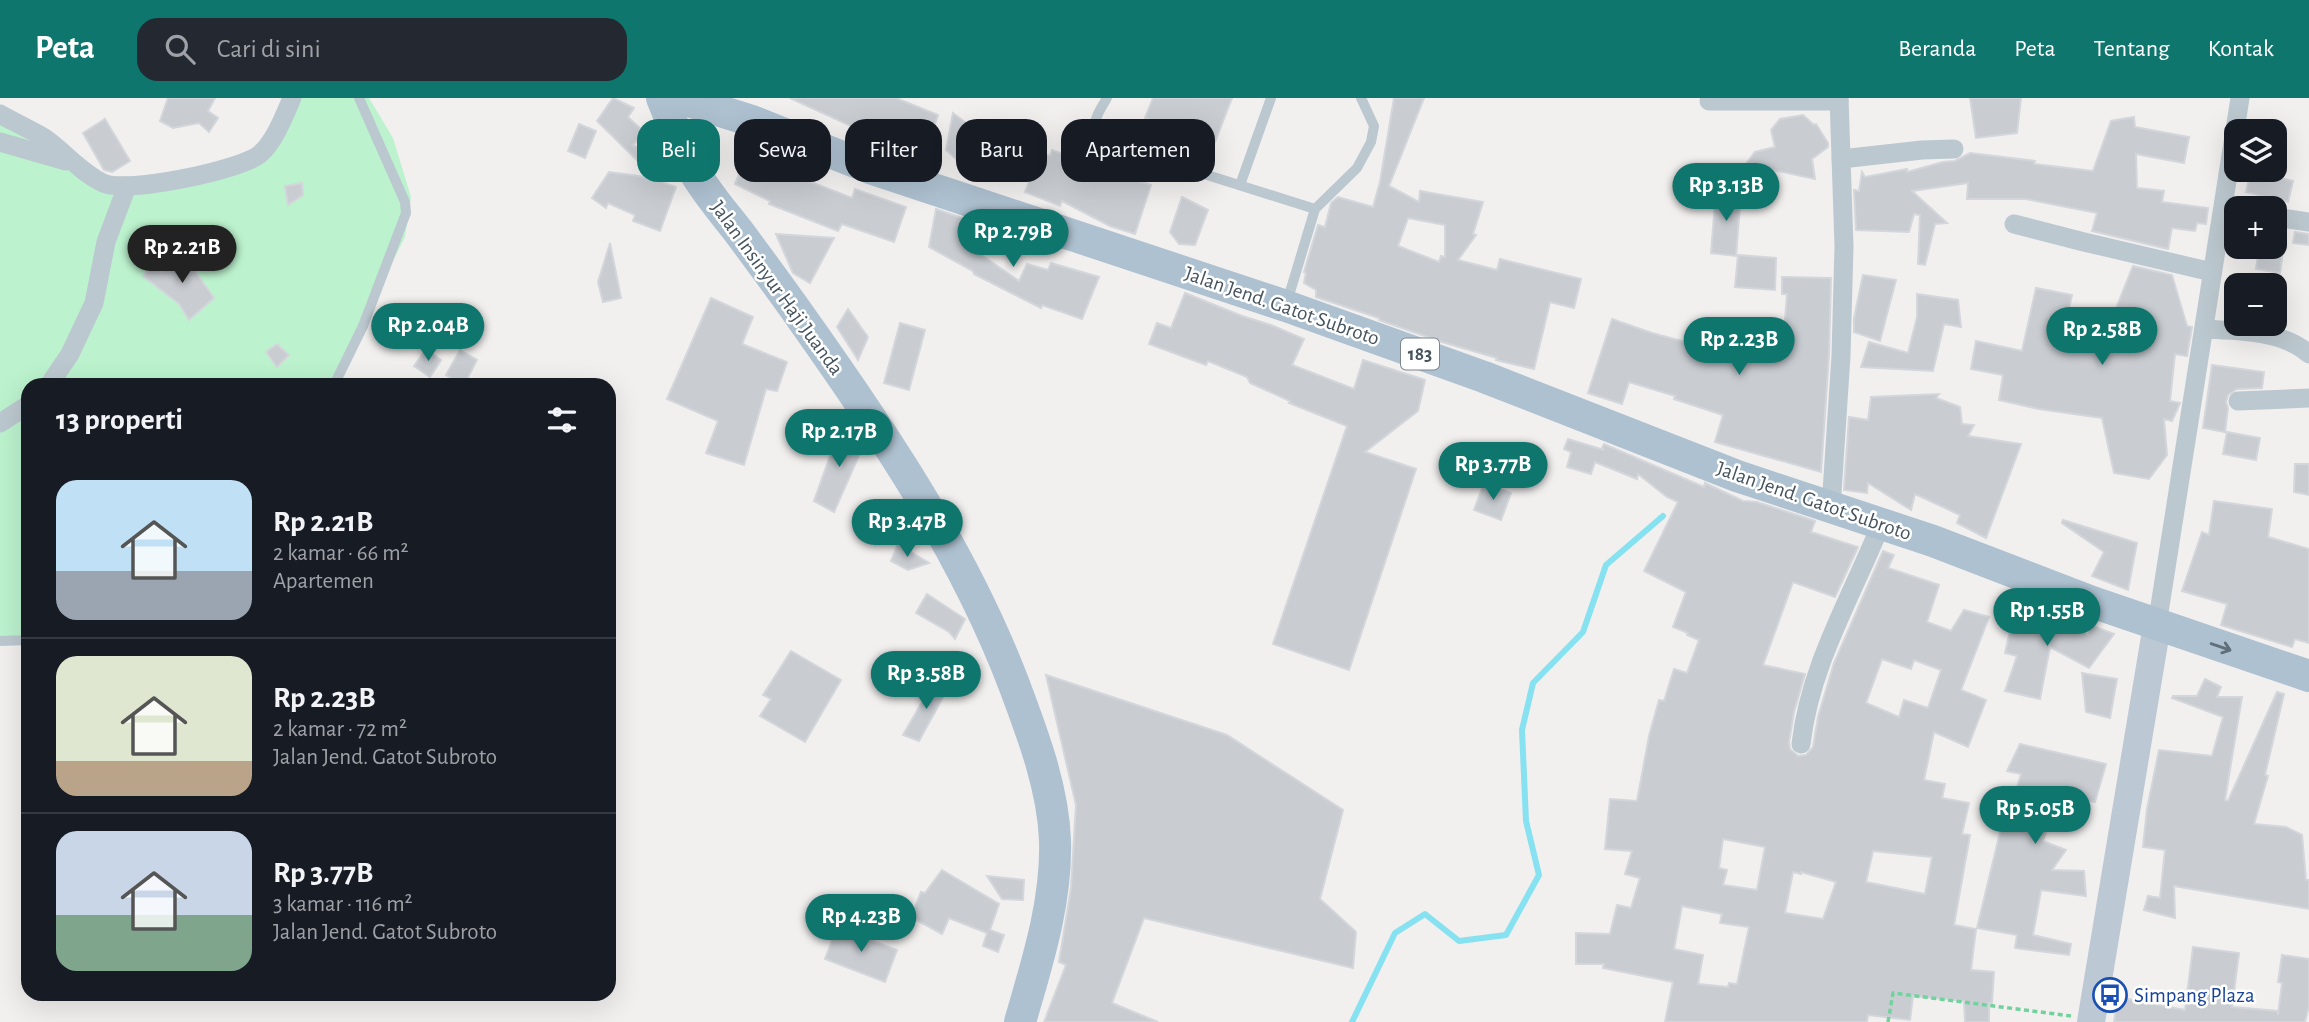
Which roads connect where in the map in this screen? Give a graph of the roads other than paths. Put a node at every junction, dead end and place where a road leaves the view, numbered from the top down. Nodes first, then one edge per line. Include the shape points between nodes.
1 (292, 98) edge
2 (359, 98) edge
3 (662, 98) edge
4 (679, 98) edge
5 (1107, 98) edge
6 (1271, 98) edge
7 (1361, 98) edge
8 (2240, 98) edge
9 (1839, 99) edge
10 (1709, 101) dead end
11 (0, 114) edge
12 (0, 142) edge
13 (1954, 149) dead end
14 (1841, 159) junction
15 (74, 163) junction
16 (1240, 185) junction
17 (127, 186) junction
18 (2231, 196) edge
19 (1315, 209) junction
20 (2287, 219) edge
21 (2309, 222) edge
22 (2014, 224) dead end
23 (2224, 230) edge
24 (2212, 272) junction
25 (1286, 306) junction
26 (2204, 329) junction
27 (2309, 354) edge
28 (54, 378) edge
29 (336, 378) edge
30 (2309, 398) edge
31 (2238, 401) dead end
32 (21, 410) edge
33 (0, 424) edge
34 (1831, 507) junction
35 (1881, 524) junction
36 (2157, 625) junction
37 (21, 640) edge
38 (0, 641) edge
39 (2309, 676) edge
40 (1801, 744) dead end
41 (2092, 1021) edge
42 (1020, 1022) edge

1 - 17 street via 269,145 255,157 179,180
2 - 29 lane via 406,213 363,326
3 - 42 main road, Jalan Insinyur Haji Juanda via 694,170 715,203 801,317 913,483 959,563 1011,676 1046,782 1055,840 1041,947
4 - 25 main road, Jalan Jend. Gatot Subroto / 183 via 752,121 870,168
5 - 16 lane via 1094,125 1103,142
6 - 16 lane
7 - 19 lane via 1374,126 1371,142 1357,168
8 - 18 street
9 - 10 street
9 - 14 street
11 - 15 street via 44,138
12 - 15 street
13 - 14 street
14 - 34 street via 1844,260
15 - 17 street via 103,183
16 - 19 lane
17 - 28 street via 106,242 93,303
19 - 25 lane
20 - 21 street
22 - 24 street
23 - 24 street
24 - 26 street
25 - 34 main road, Jalan Jend. Gatot Subroto / 183
26 - 27 street via 2278,338
26 - 36 street
30 - 31 street
32 - 33 street
34 - 35 main road, Jalan Jend. Gatot Subroto / 183
35 - 36 main road, Jalan Jend. Gatot Subroto / 183
35 - 40 street via 1827,645 1806,711
36 -> 39 main road, Jalan Jend. Gatot Subroto
36 - 41 main road
37 - 38 lane

